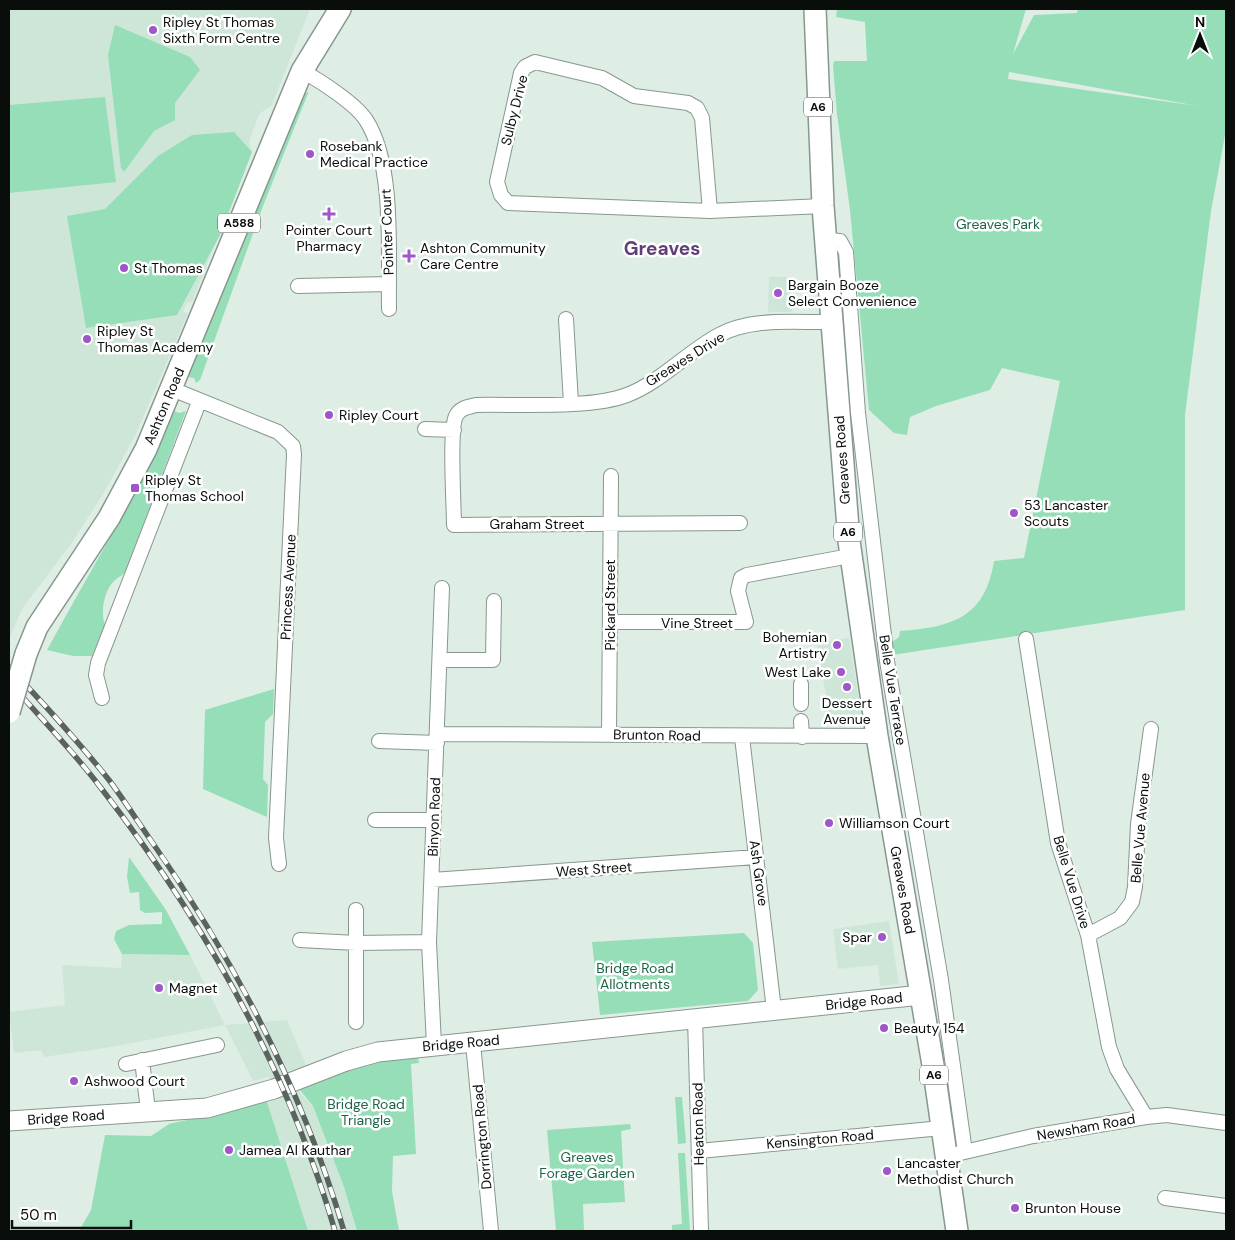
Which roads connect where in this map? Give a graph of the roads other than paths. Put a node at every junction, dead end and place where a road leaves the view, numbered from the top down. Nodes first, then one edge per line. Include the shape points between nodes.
1 (340, 9) edge
2 (815, 9) edge
3 (302, 71) junction
4 (823, 206) junction
5 (710, 211) junction
6 (826, 240) junction
7 (389, 284) junction
8 (298, 286) dead end
9 (389, 309) dead end
10 (566, 319) dead end
11 (832, 322) junction
12 (172, 389) junction
13 (199, 402) junction
14 (571, 403) junction
15 (462, 408) joint
16 (425, 428) dead end
17 (454, 430) junction
18 (611, 476) dead end
19 (740, 523) dead end
20 (611, 524) junction
21 (850, 556) junction
22 (442, 588) dead end
23 (494, 601) dead end
24 (610, 622) junction
25 (1026, 639) dead end
26 (440, 660) junction
27 (801, 684) dead end
28 (102, 698) dead end
29 (801, 704) dead end
30 (9, 712) edge
31 (801, 721) dead end
32 (1150, 729) dead end
33 (609, 734) junction
34 (877, 736) junction
35 (742, 737) junction
36 (802, 737) junction
37 (437, 739) junction
38 (379, 741) dead end
39 (375, 820) dead end
40 (434, 820) junction
41 (756, 858) junction
42 (279, 864) dead end
43 (432, 880) junction
44 (356, 910) dead end
45 (1088, 935) junction
46 (300, 940) dead end
47 (429, 942) junction
48 (356, 943) junction
49 (921, 995) junction
50 (774, 1010) junction
51 (696, 1018) junction
52 (356, 1022) dead end
53 (473, 1043) junction
54 (216, 1045) dead end
55 (434, 1045) junction
56 (142, 1060) junction
57 (126, 1064) dead end
58 (148, 1111) junction
59 (1146, 1116) junction
60 (9, 1121) edge
61 (1226, 1122) edge
62 (942, 1128) junction
63 (698, 1150) junction
64 (956, 1154) junction
65 (1165, 1198) dead end
66 (1226, 1206) edge
67 (491, 1231) edge
68 (701, 1231) edge
69 (957, 1231) edge

1 - 3 main road, Ashton Road / A588
2 - 4 main road, Greaves Road / A6
3 - 7 street, Pointer Court via 325,85 365,118 374,136 385,177
3 - 12 main road, Ashton Road / A588
4 - 5 street, Sulby Drive
4 - 6 main road, Greaves Road / A6
5 - 5 street, Sulby Drive via 702,118 697,108 688,103 634,96 602,78 535,62 525,67 497,182 508,203
6 - 11 main road, Greaves Road / A6
6 - 64 street, Belle Vue Terrace via 840,241 846,252 858,413 887,662 945,1008
7 - 8 street
7 - 9 street, Pointer Court
10 - 14 street
11 - 14 street, Greaves Drive via 744,326 720,335 627,394
11 - 21 main road, Greaves Road / A6
12 - 13 street, Princess Avenue
12 - 30 main road, Ashton Road / A588, bridge via 128,484 96,540 45,614 26,654
13 - 28 street via 98,663 96,675
13 - 42 street, Princess Avenue via 278,432 293,446 276,838
14 - 15 street, Greaves Drive
15 - 17 street, Graham Street via 455,417
16 - 17 street
17 - 20 street, Graham Street via 454,525
18 - 20 street, Pickard Street
19 - 20 street, Graham Street
20 - 24 street, Pickard Street
21 - 24 street, Vine Street via 741,578 738,591 746,622
21 - 34 main road, Greaves Road / A6
22 - 26 street, Binyon Road
23 - 26 street via 493,660
24 - 33 street, Pickard Street
25 - 45 street, Belle Vue Drive via 1058,843
26 - 37 street, Binyon Road
27 - 29 street
31 - 36 street
32 - 45 street, Belle Vue Avenue via 1132,902 1120,918
33 - 35 street, Brunton Road
33 - 37 street, Brunton Road
34 - 36 street, Brunton Road
34 - 49 main road, Greaves Road / A6
35 - 36 street, Brunton Road
35 - 41 street, Ash Grove
37 - 38 street, Brunton Road
37 - 40 street, Binyon Road
39 - 40 street
40 - 43 street, Binyon Road
41 - 43 street, West Street
41 - 50 street, Ash Grove
43 - 47 street, Binyon Road
44 - 48 street
45 - 59 street, Belle Vue Drive via 1109,1047 1117,1069
46 - 48 street
47 - 48 street
47 - 55 street, Binyon Road
48 - 52 street
49 - 50 street, Bridge Road
49 - 62 main road, A6
50 - 51 street, Bridge Road
51 - 53 street, Bridge Road
51 - 63 street, Heaton Road
53 - 55 street, Bridge Road
53 - 67 street, Dorrington Road
54 - 56 street
55 - 58 street, Bridge Road via 370,1054 274,1089 207,1108
56 - 57 street
56 - 58 street
58 - 60 street, Bridge Road
59 - 61 street, Newsham Road via 1167,1115
59 - 64 street, Newsham Road via 1033,1136
62 - 63 street, Kensington Road
62 - 64 main road, A6
63 - 68 street, Heaton Road
64 - 69 main road, A6
65 - 66 street

